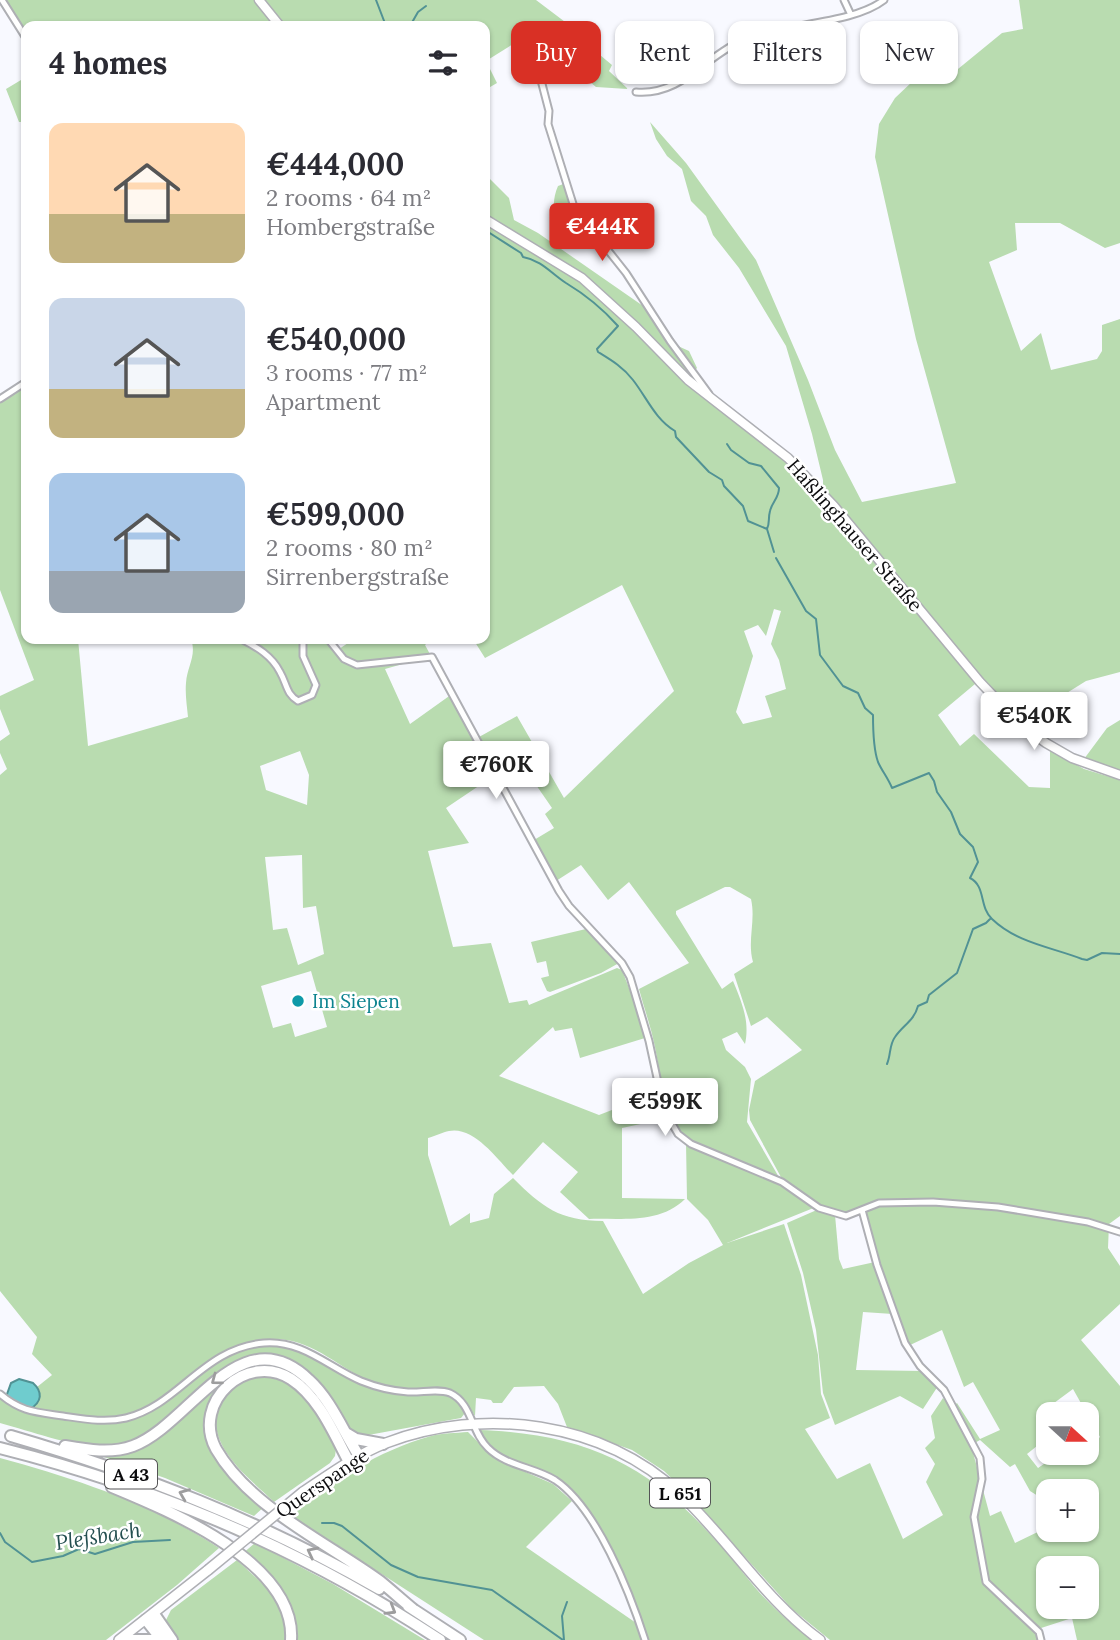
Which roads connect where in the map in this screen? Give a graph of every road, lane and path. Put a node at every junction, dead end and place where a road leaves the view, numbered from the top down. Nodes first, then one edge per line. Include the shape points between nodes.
1 (2, 0) edge
2 (258, 0) edge
3 (844, 0) edge
4 (884, 0) edge
5 (851, 15) junction
6 (276, 21) edge
7 (21, 30) edge
8 (542, 84) edge
9 (636, 92) dead end
10 (490, 222) edge
11 (21, 385) edge
12 (0, 399) edge
13 (712, 400) junction
14 (251, 644) edge
15 (303, 644) edge
16 (332, 644) edge
17 (1120, 775) edge
18 (862, 1210) junction
19 (1120, 1232) edge
20 (0, 1394) edge
21 (472, 1424) junction
22 (344, 1432) junction
23 (5, 1435) edge
24 (383, 1444) junction
25 (0, 1448) edge
26 (359, 1456) junction
27 (38, 1457) junction
28 (349, 1462) junction
29 (414, 1610) junction
30 (150, 1617) junction
31 (119, 1640) edge
32 (126, 1640) edge
33 (155, 1640) edge
34 (162, 1640) edge
35 (172, 1640) edge
36 (290, 1640) edge
37 (440, 1640) edge
38 (460, 1640) edge
39 (645, 1640) edge
40 (820, 1640) edge
41 (1041, 1640) edge

1 - 7 street
2 - 6 main road
3 - 5 street
4 - 5 street
5 - 9 street via 748,38 725,48 688,79 656,92
8 - 13 street via 548,124 579,223 626,272
10 - 13 main road, Haßlinghauser Straße via 582,278
11 - 12 street
13 - 17 main road, Haßlinghauser Straße via 806,474 1020,724 1072,758
14 - 15 street via 270,658 290,696 298,701 312,695 316,685 303,656
16 - 18 street via 344,659 357,665 432,657 559,891 630,977 659,1095 678,1134 691,1144 782,1182 819,1208 846,1216
18 - 19 street via 879,1203 999,1207
18 - 41 street via 905,1343 944,1390 980,1458 982,1479 974,1517 986,1582 1040,1632
20 - 21 street via 26,1410 97,1420 127,1418 150,1409 229,1352 276,1343 311,1353 381,1388 447,1392 464,1404
21 - 24 main road, Querspange / L 651 via 435,1428
21 - 39 street via 495,1455 555,1481 574,1498 634,1603
21 - 40 main road, Querspange / L 651 via 548,1428 606,1445 634,1459 683,1496 768,1593
22 -> 23 highway via 309,1379 288,1366 263,1361 246,1363 219,1377 157,1433 134,1446 97,1451
22 - 24 highway
22 - 26 highway
29 -> 23 highway, A 43 via 229,1512 99,1463
24 - 26 main road, Querspange / L 651
25 - 27 highway, A 43
26 - 28 main road, Querspange
27 - 36 highway via 166,1510 233,1549 282,1599
27 -> 37 highway, A 43 via 135,1488 234,1528 341,1581
28 - 29 highway via 314,1401 284,1376 268,1371 243,1375 219,1394 210,1424 212,1437 231,1470 285,1519 381,1582
28 - 30 main road, Querspange, bridge via 303,1492
29 - 38 highway, A 43
30 - 31 main road, Querspange
30 - 34 highway
30 - 35 highway
32 - 33 highway

